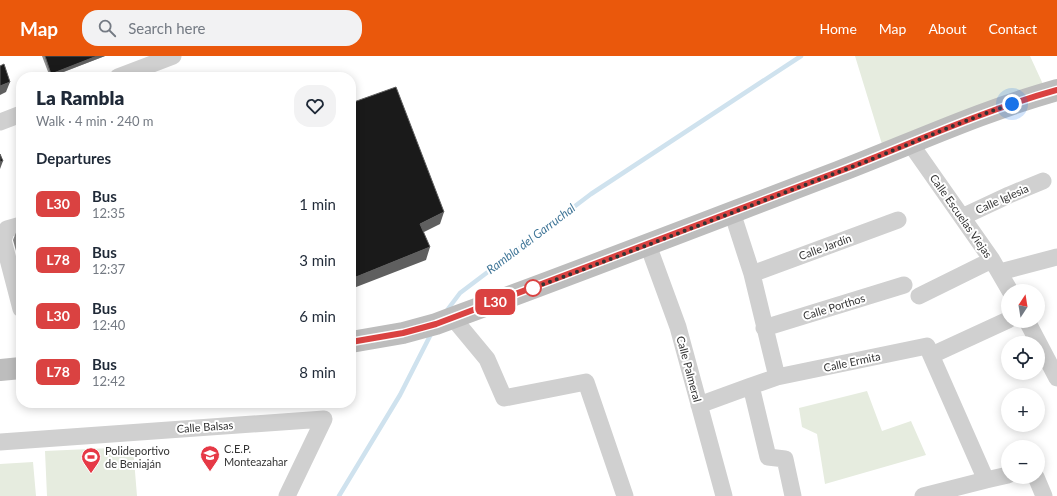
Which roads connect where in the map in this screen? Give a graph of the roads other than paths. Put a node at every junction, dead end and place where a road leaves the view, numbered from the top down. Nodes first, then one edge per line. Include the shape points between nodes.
1 (173, 56) edge
2 (131, 72) edge
3 (1057, 90) edge
4 (16, 116) edge
5 (0, 122) edge
6 (910, 143) junction
7 (1043, 180) dead end
8 (732, 212) junction
9 (962, 217) junction
10 (898, 220) dead end
11 (16, 226) edge
12 (648, 245) junction
13 (1057, 257) edge
14 (996, 266) junction
15 (752, 274) junction
16 (1006, 284) edge
17 (904, 285) dead end
18 (16, 290) edge
19 (919, 296) dead end
20 (453, 318) junction
21 (1001, 323) edge
22 (764, 328) junction
23 (1031, 328) edge
24 (356, 341) edge
25 (930, 350) junction
26 (16, 368) edge
27 (0, 370) edge
28 (777, 377) junction
29 (1057, 378) edge
30 (751, 386) junction
31 (699, 405) junction
32 (0, 442) edge
33 (1001, 477) edge
34 (986, 480) junction
35 (1039, 484) edge
36 (287, 496) edge
37 (625, 496) edge
38 (724, 496) edge
39 (793, 496) edge
40 (923, 496) edge
41 (1044, 496) edge

1 - 2 street
3 - 6 main road via 977,116
4 - 5 street
6 - 8 main road
6 - 9 street, Calle Escuelas Viejas
7 - 9 street, Calle Iglesia
8 - 12 main road
8 - 15 street
9 - 14 street, Calle Escuelas Viejas
10 - 15 street, Calle Jardín
11 - 18 street via 7,229 3,240
12 - 20 main road
12 - 31 street, Calle Palmeral via 678,327
13 - 14 street
14 - 16 street, Calle Escuelas Viejas
14 - 19 street
15 - 22 street
17 - 22 street, Calle Porthos
20 - 24 main road via 403,333
20 - 37 street via 487,359 504,398 586,382
21 - 25 street, Calle Ermita
22 - 28 street
23 - 29 street
25 - 28 street, Calle Ermita
25 - 34 street
26 - 27 main road
28 - 30 street, Calle Ermita
30 - 31 street, Calle Ermita
30 - 39 street via 768,457 785,460
31 - 38 street, Calle Palmeral
32 - 36 street, Calle Balsas via 324,418
33 - 34 street
34 - 40 street
35 - 41 street

